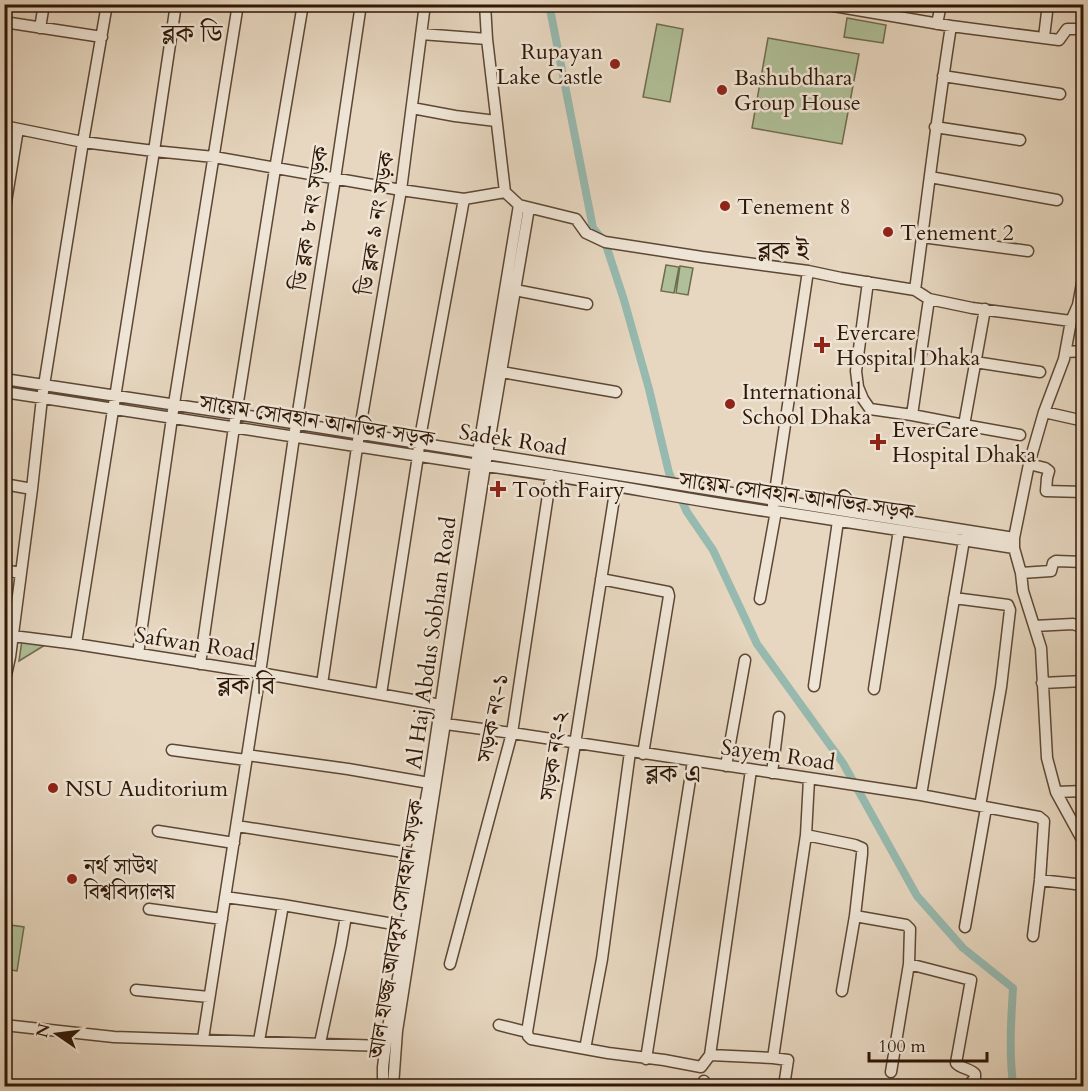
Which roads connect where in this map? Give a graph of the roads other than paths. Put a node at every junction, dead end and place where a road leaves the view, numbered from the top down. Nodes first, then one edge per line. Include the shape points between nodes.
1 (44, 4) edge
2 (107, 4) edge
3 (176, 4) edge
4 (238, 4) edge
5 (303, 4) edge
6 (361, 4) edge
7 (425, 4) edge
8 (485, 4) edge
9 (822, 4) edge
10 (941, 4) edge
11 (1048, 4) edge
12 (4, 22) edge
13 (937, 24) junction
14 (951, 26) junction
15 (40, 28) junction
16 (1083, 28) edge
17 (421, 34) junction
18 (102, 37) junction
19 (1044, 38) junction
20 (487, 39) junction
21 (943, 76) junction
22 (1059, 94) dead end
23 (412, 108) junction
24 (496, 121) junction
25 (4, 126) edge
26 (935, 127) junction
27 (18, 129) junction
28 (1020, 140) dead end
29 (83, 142) junction
30 (154, 151) junction
31 (214, 158) junction
32 (275, 169) junction
33 (930, 177) junction
34 (335, 179) junction
35 (401, 190) junction
36 (505, 192) junction
37 (464, 199) junction
38 (1056, 200) dead end
39 (524, 207) junction
40 (4, 214) edge
41 (922, 237) junction
42 (1028, 251) dead end
43 (808, 271) junction
44 (1083, 273) edge
45 (868, 282) junction
46 (515, 290) junction
47 (915, 290) junction
48 (929, 299) junction
49 (587, 304) dead end
50 (1081, 305) edge
51 (985, 309) junction
52 (1071, 321) junction
53 (1083, 351) edge
54 (1066, 352) junction
55 (975, 362) junction
56 (502, 372) junction
57 (1040, 372) dead end
58 (4, 379) edge
59 (44, 385) junction
60 (4, 392) edge
61 (616, 392) dead end
62 (116, 396) junction
63 (42, 398) junction
64 (174, 404) junction
65 (113, 409) junction
66 (1044, 412) junction
67 (236, 414) junction
68 (912, 415) junction
69 (172, 418) junction
70 (1083, 421) edge
71 (296, 424) junction
72 (964, 424) junction
73 (234, 427) junction
74 (359, 434) junction
75 (1020, 435) dead end
76 (294, 436) junction
77 (419, 443) junction
78 (357, 446) junction
79 (483, 454) junction
80 (418, 456) junction
81 (1029, 464) junction
82 (480, 465) junction
83 (551, 475) junction
84 (4, 484) edge
85 (616, 486) junction
86 (33, 489) junction
87 (1083, 492) edge
88 (773, 499) junction
89 (774, 511) junction
90 (838, 520) junction
91 (898, 530) junction
92 (964, 540) junction
93 (1014, 543) junction
94 (1083, 562) edge
95 (4, 570) edge
96 (20, 573) junction
97 (1021, 573) junction
98 (601, 579) junction
99 (954, 598) junction
100 (760, 599) dead end
101 (1034, 626) junction
102 (1083, 628) edge
103 (13, 636) junction
104 (76, 644) junction
105 (138, 654) junction
106 (7, 657) edge
107 (745, 660) dead end
108 (200, 664) junction
109 (260, 673) junction
110 (1083, 681) edge
111 (1042, 683) junction
112 (4, 684) edge
113 (322, 684) junction
114 (814, 686) dead end
115 (874, 689) dead end
116 (381, 694) junction
117 (441, 705) junction
118 (779, 717) dead end
119 (446, 724) junction
120 (512, 733) junction
121 (575, 744) junction
122 (172, 750) dead end
123 (630, 752) junction
124 (643, 754) junction
125 (246, 757) junction
126 (693, 761) junction
127 (726, 766) junction
128 (751, 770) junction
129 (772, 773) junction
130 (810, 778) junction
131 (429, 783) junction
132 (1083, 791) edge
133 (1056, 792) junction
134 (921, 795) junction
135 (983, 807) junction
136 (237, 826) junction
137 (158, 831) dead end
138 (806, 835) junction
139 (234, 843) junction
140 (1083, 843) edge
141 (416, 854) junction
142 (1040, 880) junction
143 (1083, 885) edge
144 (225, 897) junction
145 (283, 905) junction
146 (149, 909) dead end
147 (346, 916) junction
148 (855, 916) junction
149 (222, 919) junction
150 (405, 926) junction
151 (965, 927) dead end
152 (1033, 936) dead end
153 (450, 964) dead end
154 (909, 964) junction
155 (136, 990) dead end
156 (842, 991) dead end
157 (209, 998) junction
158 (4, 1025) edge
159 (499, 1025) dead end
160 (527, 1032) junction
161 (1083, 1035) edge
162 (203, 1039) junction
163 (259, 1041) junction
164 (320, 1043) junction
165 (386, 1046) junction
166 (585, 1049) junction
167 (710, 1055) junction
168 (773, 1058) junction
169 (646, 1059) junction
170 (891, 1072) dead end
171 (1083, 1072) edge
172 (383, 1086) edge
173 (393, 1086) edge
174 (784, 1086) edge
175 (968, 1086) edge

1 - 15 street
2 - 18 street
3 - 30 street
4 - 31 street
5 - 32 street
6 - 34 street, ডি ব্লক ৮ নং সড়ক
7 - 17 street, ডি ব্লক ৯ নং সড়ক
8 - 20 street
9 - 13 street
10 - 13 street
11 - 19 street
12 - 15 street
13 - 14 street
14 - 19 street
14 - 21 street
15 - 18 street
16 - 19 street via 1067,29 1059,40
17 - 20 street
17 - 23 street, ডি ব্লক ৯ নং সড়ক
18 - 29 street
20 - 24 street
21 - 22 street
21 - 26 street
23 - 24 street
23 - 35 street, ডি ব্লক ৯ নং সড়ক
24 - 36 street
25 - 27 street
26 - 28 street
26 - 33 street
27 - 29 street
27 - 40 street
29 - 30 street
29 - 59 street
30 - 31 street
30 - 62 street
31 - 32 street
31 - 64 street
32 - 34 street
32 - 67 street
33 - 38 street
33 - 41 street
34 - 35 street
34 - 71 street, ডি ব্লক ৮ নং সড়ক
35 - 37 street
35 - 74 street, ডি ব্লক ৯ নং সড়ক
36 - 37 street
36 - 39 street
37 - 77 street
39 - 43 street via 576,219 586,233 605,242
39 - 46 street
39 - 79 street, Al Haj Abdus Sobhan Road
41 - 42 street
41 - 47 street
43 - 45 street
43 - 88 street
44 - 50 street
45 - 47 street
45 - 68 street via 856,371 858,387 870,409
46 - 49 street
46 - 56 street
47 - 48 street
48 - 51 street
48 - 68 street
50 - 52 street
51 - 52 street
51 - 55 street
52 - 54 street
53 - 54 street
54 - 66 street
55 - 57 street
55 - 72 street
56 - 61 street
56 - 79 street
58 - 59 street, Sadek Road
59 - 62 street, Sadek Road
59 - 63 street
60 - 63 street, সায়েম সোবহান আনভির সড়ক
62 - 64 street, Sadek Road
62 - 65 street
63 - 65 street, সায়েম সোবহান আনভির সড়ক
63 - 86 street
64 - 67 street, Sadek Road
64 - 69 street
65 - 69 street, সায়েম সোবহান আনভির সড়ক
65 - 104 street
66 - 70 street
66 - 81 street
67 - 71 street, Sadek Road
67 - 73 street
68 - 72 street
69 - 73 street, সায়েম সোবহান আনভির সড়ক
69 - 105 street
71 - 74 street, Sadek Road
71 - 76 street, ডি ব্লক ৮ নং সড়ক
72 - 75 street
73 - 76 street, সায়েম সোবহান আনভির সড়ক
73 - 108 street
74 - 77 street, Sadek Road
74 - 78 street, ডি ব্লক ৯ নং সড়ক
76 - 78 street, সায়েম সোবহান আনভির সড়ক
76 - 109 street, ডি ব্লক ৮ নং সড়ক
77 - 79 street, Sadek Road
77 - 80 street
78 - 80 street, সায়েম সোবহান আনভির সড়ক
78 - 113 street, ডি ব্লক ৯ নং সড়ক
79 - 82 street, Al Haj Abdus Sobhan Road
79 - 88 street, Sadek Road
80 - 82 street, সায়েম সোবহান আনভির সড়ক
80 - 116 street
81 - 87 street via 1049,471 1046,491
81 - 93 street
82 - 83 street, সায়েম সোবহান আনভির সড়ক
82 - 117 street, Al Haj Abdus Sobhan Road
82 - 119 street, আল হাজ্জ আবদুস সোবহান সড়ক
83 - 85 street, সায়েম সোবহান আনভির সড়ক
83 - 120 street, সড়ক নং-১
84 - 86 street
85 - 89 street, সায়েম সোবহান আনভির সড়ক
85 - 98 street, সড়ক নং-২
86 - 96 street
88 - 89 street
88 - 93 street, Sadek Road
89 - 90 street, সায়েম সোবহান আনভির সড়ক
89 - 100 street
90 - 91 street, সায়েম সোবহান আনভির সড়ক
90 - 114 street
91 - 92 street, সায়েম সোবহান আনভির সড়ক
91 - 115 street
92 - 93 street, সায়েম সোবহান আনভির সড়ক
92 - 99 street
93 - 97 street
94 - 97 street via 1056,561 1051,571
95 - 96 street
96 - 103 street
97 - 101 street
98 - 121 street, সড়ক নং-২
98 - 124 street via 668,592 669,596
99 - 134 street
99 - 135 street via 1008,605 1010,610
101 - 102 street via 1073,624
101 - 111 street via 1041,648
103 - 104 street, Safwan Road
103 - 106 street
104 - 105 street, Safwan Road
105 - 108 street, Safwan Road
106 - 112 street
107 - 127 street
108 - 109 street, Safwan Road
109 - 113 street, Safwan Road
109 - 125 street, ডি ব্লক ৮ নং সড়ক
110 - 111 street
111 - 133 street via 1047,758
113 - 116 street, Safwan Road
116 - 117 street, Safwan Road
117 - 131 street, Al Haj Abdus Sobhan Road
118 - 129 street
119 - 120 street, Sayem Road
119 - 173 street, আল হাজ্জ আবদুস সোবহান সড়ক via 397,1031
120 - 121 street, Sayem Road
120 - 153 street, সড়ক নং-১
121 - 123 street, Sayem Road
121 - 160 street, সড়ক নং-২
122 - 125 street
123 - 124 street, Sayem Road
123 - 166 street via 602,959
124 - 126 street, Sayem Road
125 - 131 street
125 - 136 street, ডি ব্লক ৮ নং সড়ক
126 - 127 street, Sayem Road
126 - 169 street
127 - 128 street, Sayem Road
128 - 129 street, Sayem Road
128 - 167 street
129 - 130 street, Sayem Road
130 - 134 street, Sayem Road
130 - 138 street
131 - 141 street, Al Haj Abdus Sobhan Road
132 - 133 street
133 - 140 street
134 - 135 street, Sayem Road
135 - 142 street, Sayem Road via 1044,821
135 - 151 street
136 - 139 street, ডি ব্লক ৮ নং সড়ক
136 - 141 street
137 - 139 street
138 - 148 street via 862,848
138 - 168 street
139 - 144 street, ডি ব্লক ৮ নং সড়ক
141 - 150 street, Al Haj Abdus Sobhan Road
142 - 143 street
142 - 152 street
144 - 145 street
144 - 149 street, ডি ব্লক ৮ নং সড়ক
145 - 147 street
145 - 163 street
146 - 149 street
147 - 150 street
147 - 164 street
148 - 154 street via 906,925 910,929
148 - 156 street
149 - 157 street, ডি ব্লক ৮ নং সড়ক
150 - 165 street, Al Haj Abdus Sobhan Road
154 - 170 street
154 - 175 street via 971,980 956,1063 975,1074
155 - 157 street
157 - 162 street, ডি ব্লক ৮ নং সড়ক
158 - 162 street via 114,1037
159 - 160 street
160 - 166 street via 531,1039
161 - 171 street
162 - 163 street
163 - 164 street
164 - 165 street
165 - 172 street, Al Haj Abdus Sobhan Road
166 - 169 street
167 - 168 street
167 - 169 street via 701,1066
168 - 174 street via 788,1060

